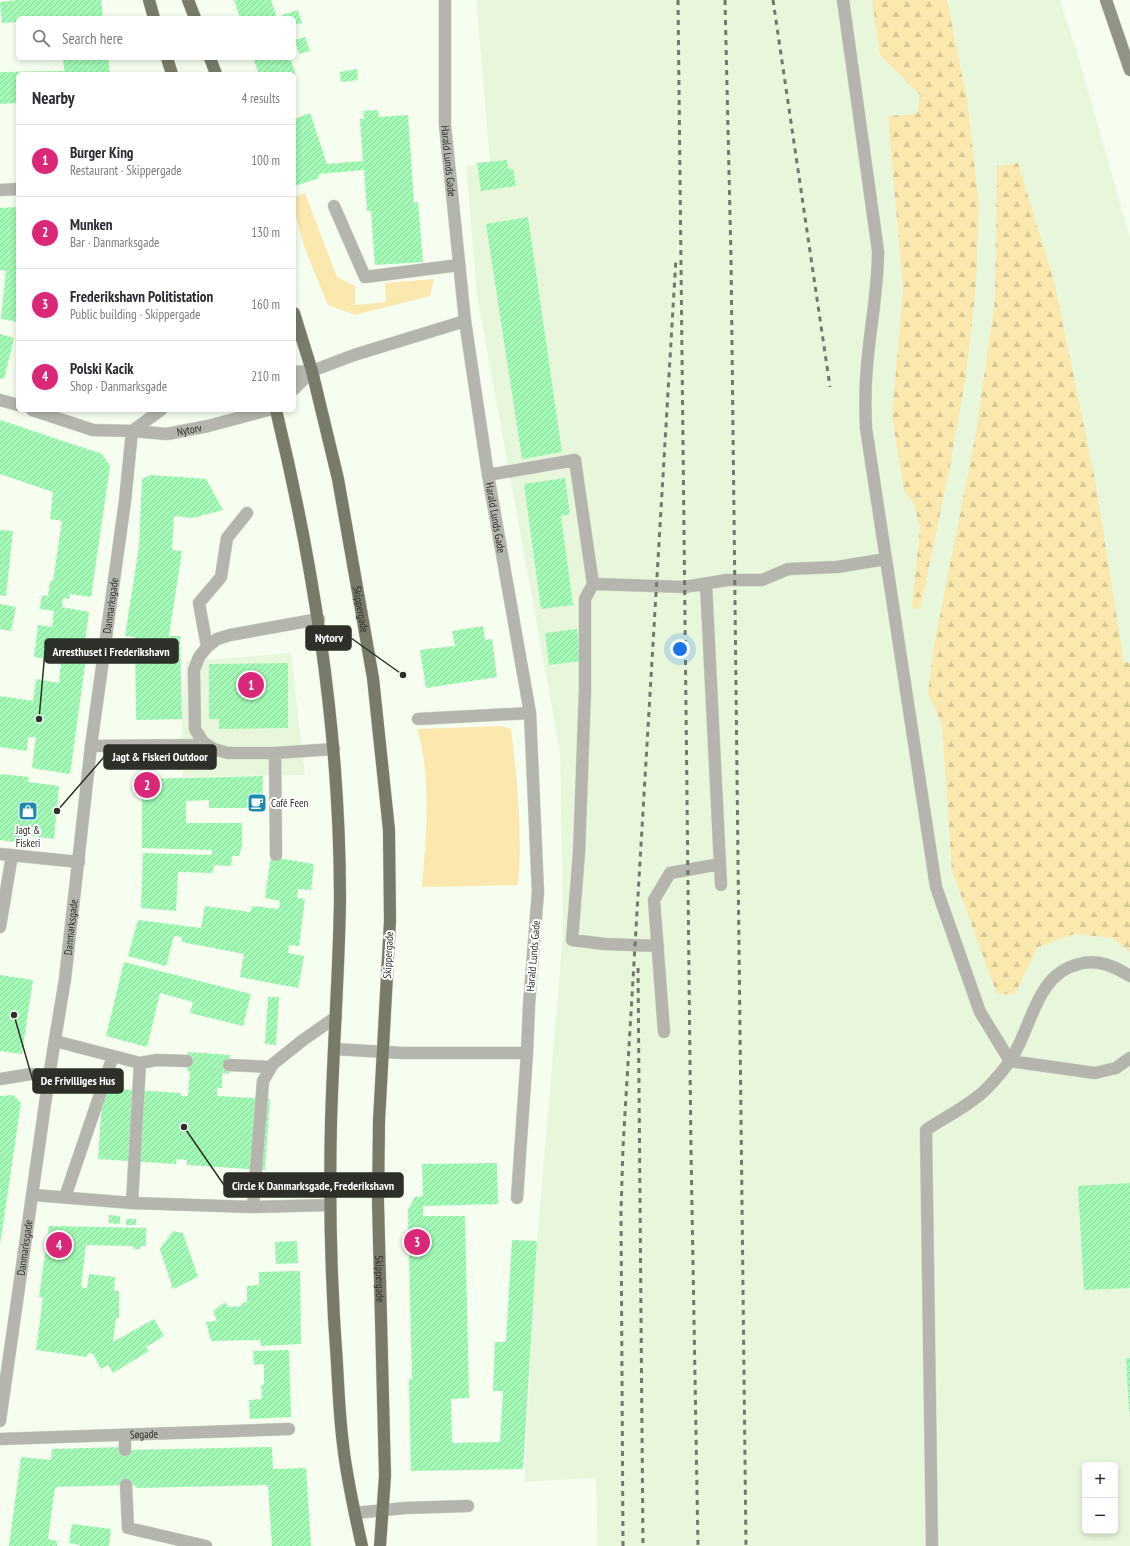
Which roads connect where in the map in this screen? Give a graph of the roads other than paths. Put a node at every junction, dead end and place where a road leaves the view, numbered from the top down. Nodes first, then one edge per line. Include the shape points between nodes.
1 (149, 0) edge
2 (188, 0) edge
3 (445, 0) edge
4 (843, 0) edge
5 (1106, 0) edge
6 (153, 16) edge
7 (194, 16) edge
8 (168, 60) edge
9 (211, 60) edge
10 (1130, 70) edge
11 (171, 72) edge
12 (215, 72) edge
13 (16, 189) edge
14 (0, 190) edge
15 (334, 206) dead end
16 (460, 265) junction
17 (296, 320) edge
18 (465, 321) junction
19 (312, 371) junction
20 (296, 372) edge
21 (296, 387) edge
22 (0, 400) edge
23 (16, 405) edge
24 (158, 412) edge
25 (260, 412) edge
26 (276, 412) edge
27 (53, 413) edge
28 (132, 431) junction
29 (488, 475) junction
30 (248, 513) dead end
31 (886, 559) junction
32 (593, 584) junction
33 (706, 584) junction
34 (319, 619) junction
35 (207, 646) junction
36 (530, 713) junction
37 (418, 719) dead end
38 (206, 745) junction
39 (91, 746) junction
40 (334, 749) junction
41 (275, 753) junction
42 (6, 855) edge
43 (276, 855) dead end
44 (79, 862) junction
45 (720, 864) junction
46 (721, 885) dead end
47 (0, 927) edge
48 (658, 946) junction
49 (1130, 976) edge
50 (336, 1017) junction
51 (664, 1032) dead end
52 (55, 1041) junction
53 (334, 1049) junction
54 (383, 1052) junction
55 (527, 1053) junction
56 (113, 1056) junction
57 (1130, 1058) edge
58 (1010, 1061) junction
59 (187, 1062) dead end
60 (140, 1063) junction
61 (229, 1065) dead end
62 (271, 1067) junction
63 (49, 1076) junction
64 (0, 1079) edge
65 (34, 1195) junction
66 (65, 1197) junction
67 (517, 1198) dead end
68 (132, 1203) junction
69 (330, 1205) junction
70 (253, 1207) junction
71 (0, 1422) edge
72 (289, 1429) dead end
73 (125, 1434) junction
74 (0, 1439) edge
75 (125, 1450) dead end
76 (126, 1485) dead end
77 (468, 1506) dead end
78 (382, 1510) junction
79 (355, 1513) junction
80 (206, 1546) edge
81 (362, 1546) edge
82 (380, 1546) edge
83 (932, 1546) edge

1 - 6 main road
2 - 7 main road
3 - 16 street, Harald Lunds Gade via 445,125
4 - 31 street via 878,251 878,277 865,394 866,428
5 - 10 street
8 - 11 main road
9 - 12 main road
13 - 14 street
15 - 16 street via 365,277
16 - 18 street, Harald Lunds Gade
17 - 19 main road
18 - 19 street via 354,355
18 - 29 street, Harald Lunds Gade
19 - 20 street
19 - 21 street
19 - 54 main road, Skippergade via 338,479 373,678 389,830 390,921
22 - 23 street
24 - 28 street
25 - 28 street, Nytorv via 167,434
26 - 34 main road via 304,533
27 - 28 street, Nytorv via 93,430
28 - 39 street, Danmarksgade via 125,501
29 - 32 street via 575,460
29 - 36 street, Harald Lunds Gade
30 - 35 street via 227,538 221,577 199,603
31 - 33 street via 837,567 788,568 762,580 727,580
31 - 58 street via 936,887 980,1012
32 - 33 street via 685,587
32 - 48 street via 585,599 585,690 579,846 572,940
33 - 45 street
34 - 35 street via 230,636
34 - 40 main road
35 - 38 street via 194,670 195,729
36 - 37 street
36 - 55 street, Harald Lunds Gade via 538,892
38 - 39 street
38 - 41 street via 228,753
39 - 44 street, Danmarksgade
40 - 41 street
40 - 50 main road via 340,898
41 - 43 street
42 - 44 street
42 - 47 street
44 - 52 street, Danmarksgade
45 - 46 street
45 - 48 street via 670,873 654,900
48 - 51 street
49 - 58 street via 1111,965 1097,962 1068,966 1050,979
50 - 53 main road
50 - 62 street
52 - 56 street
52 - 63 street, Danmarksgade
53 - 54 street
53 - 69 main road
54 - 55 street
54 - 78 main road, Skippergade via 378,1202 385,1476
55 - 67 street, Harald Lunds Gade
56 - 60 street
56 - 66 street
57 - 58 street via 1116,1068 1094,1073
58 - 83 street via 978,1097 926,1130
59 - 60 street via 157,1060
60 - 68 street
61 - 62 street
62 - 70 street via 263,1081
63 - 64 street via 31,1074
63 - 65 street, Danmarksgade
65 - 66 street
65 - 71 street, Danmarksgade
66 - 68 street
68 - 70 street
69 - 70 street
69 - 79 main road via 340,1417
72 - 73 street, Søgade
73 - 74 street, Søgade
73 - 75 street
76 - 80 street via 128,1528
77 - 78 street
78 - 79 street
78 - 82 main road, Skippergade
79 - 81 main road

